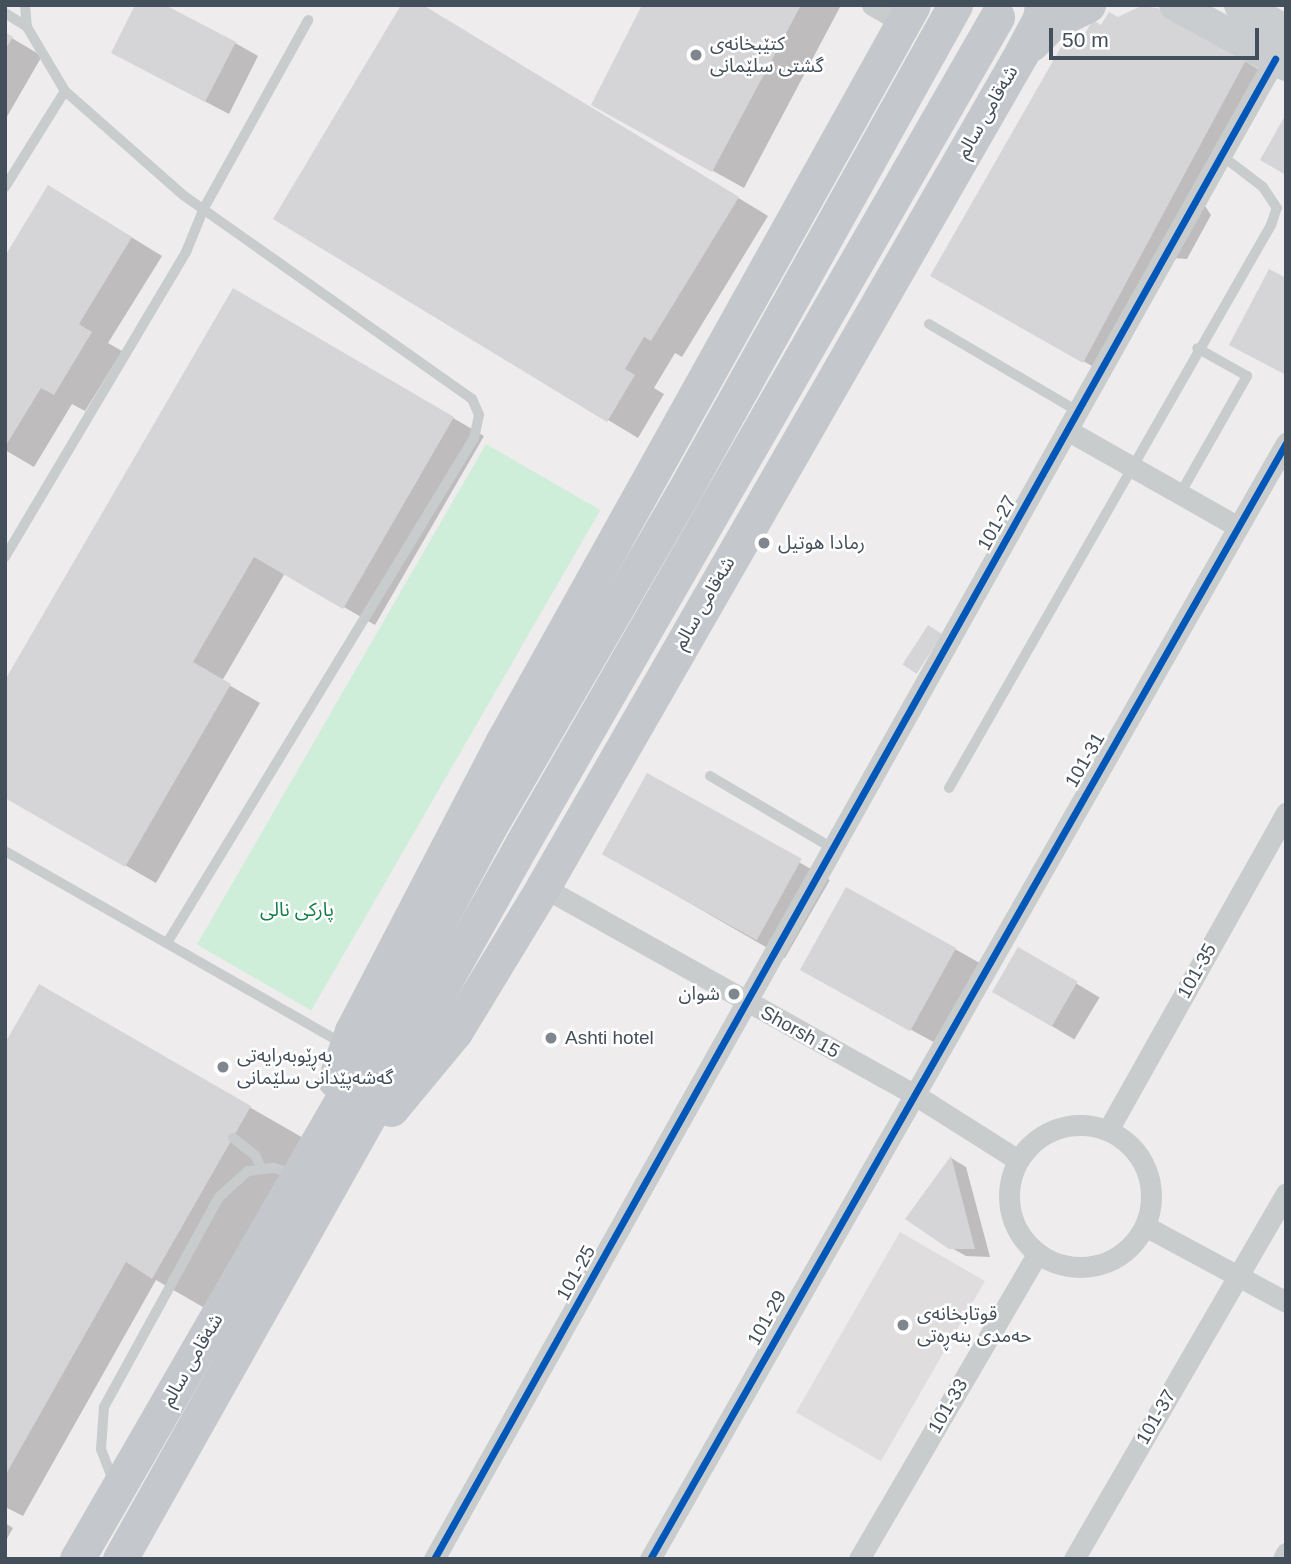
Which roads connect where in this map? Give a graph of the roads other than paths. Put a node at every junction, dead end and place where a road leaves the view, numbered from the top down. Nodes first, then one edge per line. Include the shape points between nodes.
1 (25, 5) edge
2 (872, 5) edge
3 (955, 5) edge
4 (1042, 5) edge
5 (1088, 5) edge
6 (1175, 5) edge
7 (1240, 5) edge
8 (5, 13) edge
9 (907, 14) edge
10 (997, 17) dead end
11 (308, 20) dead end
12 (27, 27) junction
13 (1282, 51) edge
14 (1021, 54) junction
15 (65, 91) junction
16 (1221, 155) junction
17 (5, 187) edge
18 (204, 208) junction
19 (929, 324) dead end
20 (1197, 348) junction
21 (1077, 411) junction
22 (1067, 430) junction
23 (1286, 443) edge
24 (1130, 466) junction
25 (1180, 494) junction
26 (1237, 526) junction
27 (5, 557) edge
28 (710, 776) dead end
29 (949, 788) dead end
30 (1286, 813) edge
31 (832, 848) junction
32 (5, 851) edge
33 (543, 887) junction
34 (167, 943) junction
35 (746, 1002) junction
36 (347, 1046) junction
37 (912, 1093) junction
38 (1108, 1130) junction
39 (233, 1138) dead end
40 (1018, 1160) junction
41 (261, 1168) junction
42 (313, 1173) junction
43 (1286, 1193) edge
44 (1145, 1226) junction
45 (1037, 1254) junction
46 (1239, 1275) junction
47 (1286, 1302) edge
48 (117, 1489) junction
49 (1286, 1553) edge
50 (77, 1559) edge
51 (120, 1559) edge
52 (434, 1559) edge
53 (650, 1559) edge
54 (859, 1559) edge
55 (1074, 1559) edge
56 (1283, 1559) edge

1 - 12 lane
2 - 9 street
3 - 42 main road, شەقامی سالم via 682,495 490,826
4 - 14 main road, شەقامی سالم via 1040,19
5 - 14 main road via 1053,22
6 - 13 street
7 - 13 street
8 - 12 lane
9 - 36 main road, شەقامی سالم via 503,741
10 - 42 main road, شەقامی سالم
11 - 18 lane
12 - 15 lane
13 - 16 street, 101-27
14 - 33 main road, شەقامی سالم
15 - 17 lane
15 - 18 lane
16 - 20 lane via 1263,187 1277,208
16 - 21 street, 101-27
18 - 27 lane via 186,252
18 - 34 lane via 472,400 479,415 474,438
19 - 21 lane
20 - 24 lane
20 - 25 lane via 1247,376
21 - 22 street, 101-27
22 - 24 street
22 - 31 street, 101-27
23 - 26 street, 101-31
24 - 25 street
24 - 29 lane
25 - 26 street
26 - 37 street, 101-31
28 - 31 lane
30 - 38 street, 101-35
31 - 35 street, 101-27
32 - 34 lane
33 - 35 street, Shorsh 15
33 - 42 main road, شەقامی سالم via 455,1032
34 - 36 lane
35 - 37 street, Shorsh 15
35 - 52 street, 101-25
36 - 42 main road, شەقامی سالم
37 - 40 street, Shorsh 15
37 - 53 street, 101-29
38 - 40 street via 1088,1125 1048,1132
38 - 44 street via 1128,1142 1142,1160 1152,1204
39 - 41 lane via 250,1150
40 - 45 street via 1009,1200 1013,1221
41 - 42 lane
41 - 48 lane via 237,1177 219,1197 104,1407 101,1449
42 - 48 main road, شەقامی سالم
42 - 51 main road, شەقامی سالم
43 - 46 street, 101-37
44 - 45 street via 1134,1244 1098,1266 1056,1264
44 - 46 street
45 - 54 street, 101-33
46 - 47 street
46 - 55 street, 101-37
48 - 50 main road, شەقامی سالم
49 - 56 street

